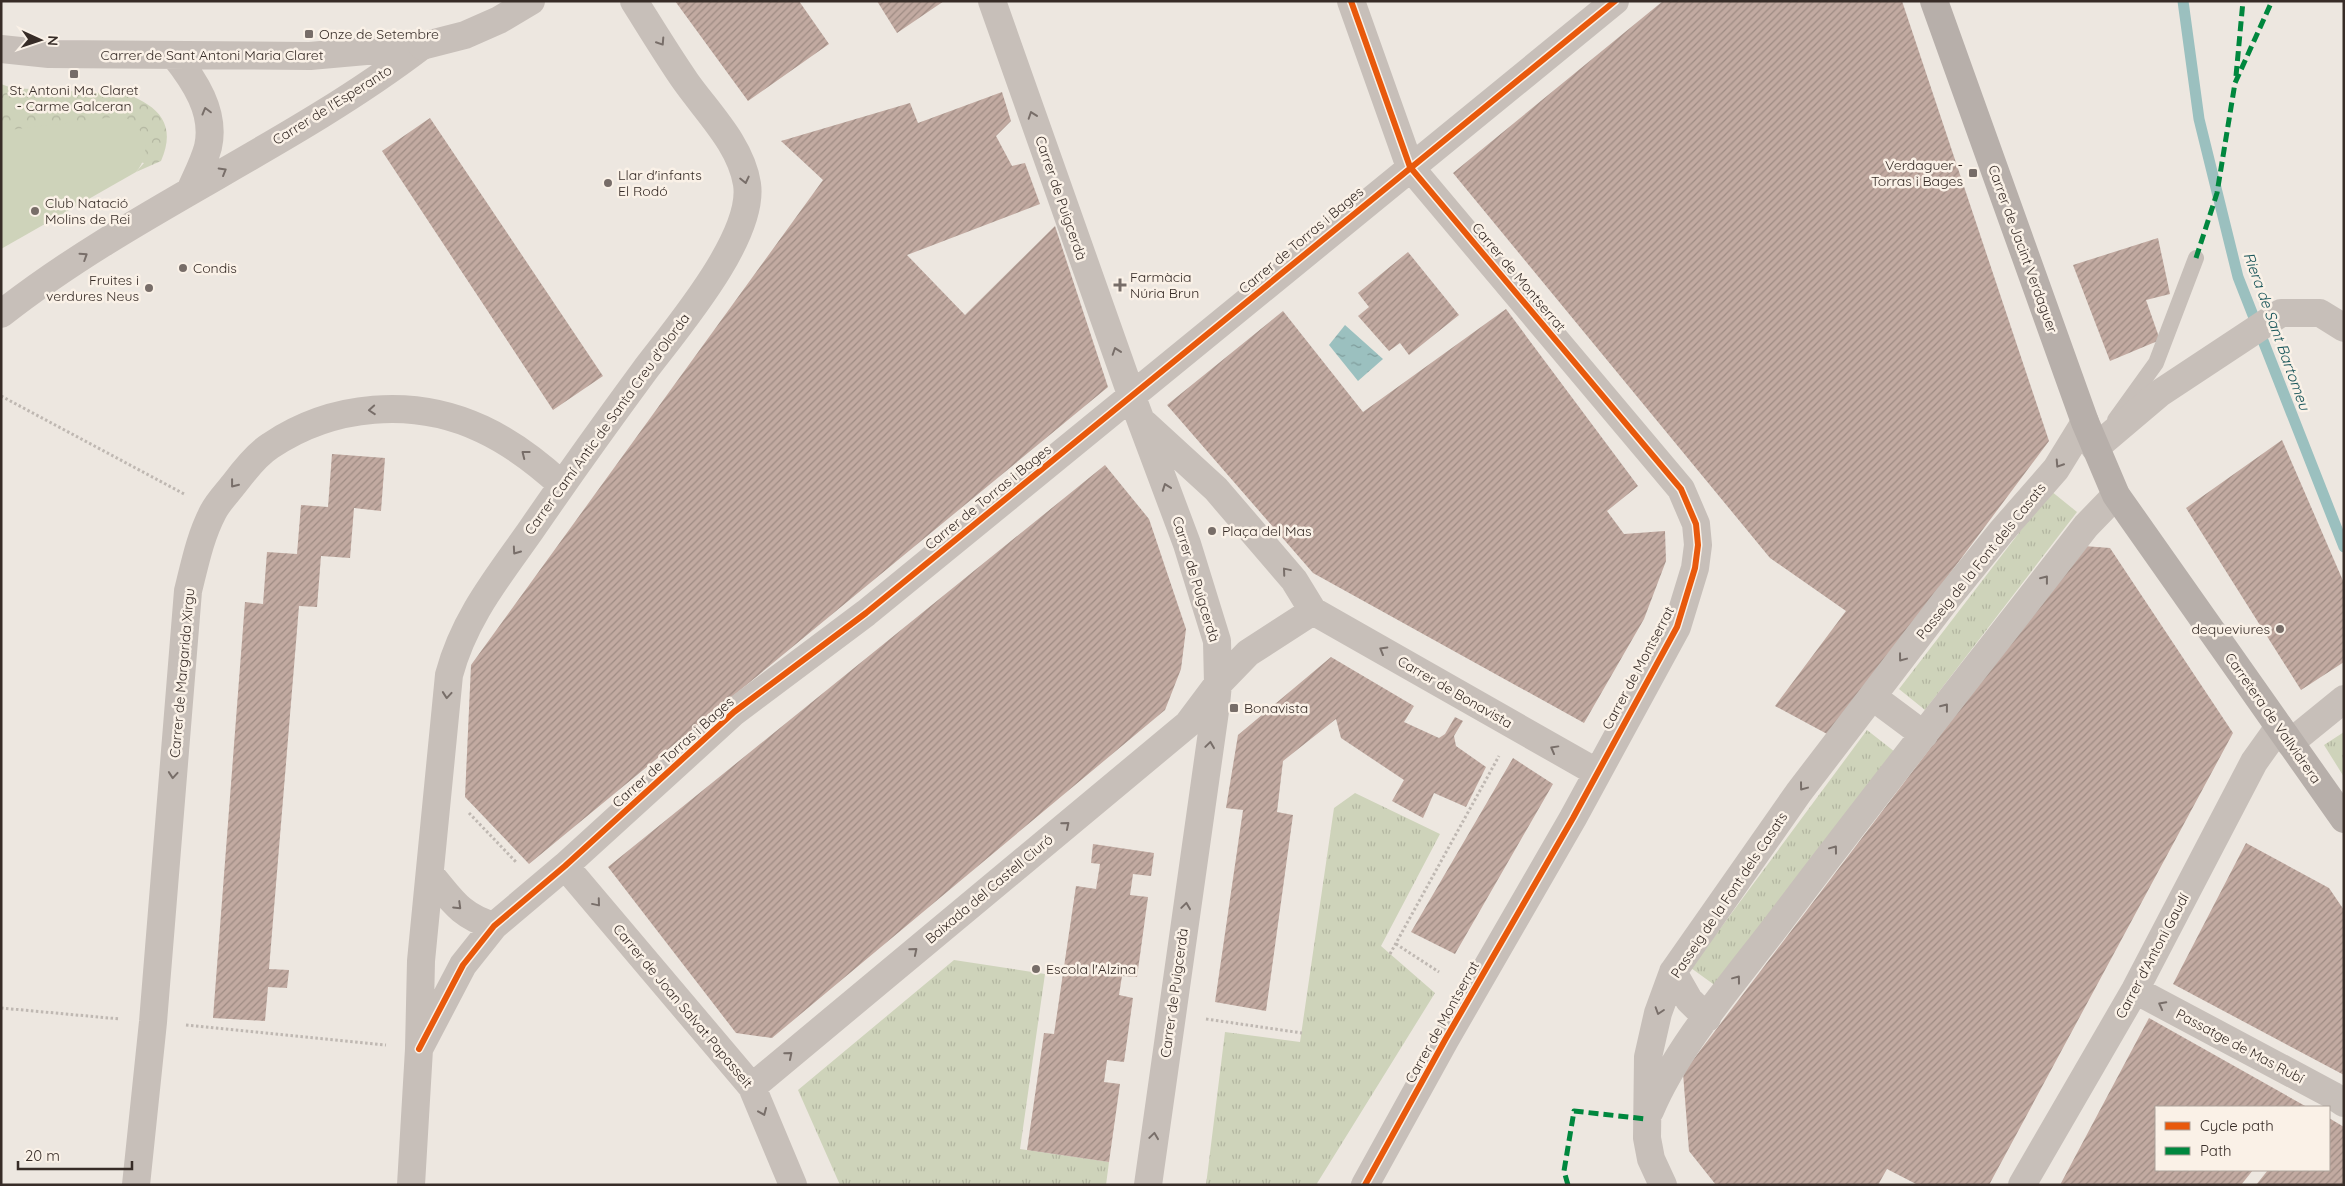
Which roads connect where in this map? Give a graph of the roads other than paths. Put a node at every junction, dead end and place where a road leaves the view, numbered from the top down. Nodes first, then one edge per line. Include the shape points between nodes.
1 (531, 1) edge
2 (634, 1) edge
3 (992, 1) edge
4 (1351, 1) edge
5 (1615, 1) edge
6 (1934, 1) edge
7 (422, 46) junction
8 (1, 49) edge
9 (174, 55) junction
10 (1410, 167) junction
11 (190, 191) junction
12 (2196, 258) dead end
13 (1, 314) edge
14 (2344, 328) edge
15 (1137, 409) junction
16 (2085, 422) junction
17 (2095, 448) junction
18 (562, 485) junction
19 (2116, 495) junction
20 (1314, 611) junction
21 (1218, 684) junction
22 (1874, 697) junction
23 (2344, 699) edge
24 (1924, 735) junction
25 (2284, 735) junction
26 (1596, 772) junction
27 (2344, 819) edge
28 (566, 866) junction
29 (430, 874) junction
30 (494, 926) junction
31 (1673, 972) junction
32 (2135, 990) junction
33 (1707, 1018) junction
34 (419, 1049) junction
35 (752, 1087) junction
36 (2344, 1103) edge
37 (1646, 1119) junction
38 (136, 1185) edge
39 (411, 1185) edge
40 (793, 1185) edge
41 (1148, 1185) edge
42 (1365, 1185) edge
43 (1663, 1185) edge
44 (2022, 1185) edge

1 - 7 street, Carrer de l'Esperanto via 465,35
2 -> 18 street, Carrer Camí Antic de Santa Creu d'Olorda via 740,159 747,185 744,214 724,259 686,316
15 -> 3 street, Carrer de Puigcerdà
4 - 10 street, Carrer de Montserrat
5 - 10 street, Carrer de Torras i Bages
6 - 16 main road, Carrer de Jacint Verdaguer
7 - 9 street, Carrer de Sant Antoni Maria Claret via 310,56
11 -> 7 street, Carrer de l'Esperanto via 375,82
8 - 9 street, Carrer de Sant Antoni Maria Claret via 49,54
11 -> 9 street via 208,146 208,112 191,76
10 - 15 street, Carrer de Torras i Bages
10 - 26 street, Carrer de Montserrat via 1680,489 1696,524 1695,568 1677,627
13 -> 11 street, Carrer de l'Esperanto via 33,289
12 - 17 lane via 2156,363
14 - 17 street via 2320,313 2281,313 2160,393
20 -> 15 street via 1294,580 1216,489
21 -> 15 street, Carrer de Puigcerdà via 1217,641 1188,544
15 - 28 street, Carrer de Torras i Bages via 734,712
16 - 17 main road, Carrer de Jacint Verdaguer
16 -> 22 street, Passeig de la Font dels Casats via 2056,469 1958,585
17 - 19 main road, Carrer de Jacint Verdaguer
18 -> 29 street, Carrer Camí Antic de Santa Creu d'Olorda via 469,620 456,650 449,675
18 -> 38 street, Carrer de Margarida Xirgu via 516,447 481,428 442,415 399,408 350,412 309,424 268,447 214,510 200,542 188,591 153,1022
24 -> 19 street, Passeig de la Font dels Casats via 2086,526
19 - 25 main road, Carretera de Vallvidrera
20 - 21 street via 1248,653
26 -> 20 street, Carrer de Bonavista
35 -> 21 street, Baixada del Castell Ciuró via 1188,724
41 -> 21 street, Carrer de Puigcerdà
22 - 24 street
22 -> 31 street, Passeig de la Font dels Casats via 1799,792
23 - 25 street, Carrer d'Antoni Gaudí
33 -> 24 street, Passeig de la Font dels Casats via 1851,826
25 - 27 main road, Carretera de Vallvidrera
25 - 32 street, Carrer d'Antoni Gaudí via 2254,762
26 - 42 street, Carrer de Montserrat
28 - 30 street, Carrer de Torras i Bages
28 -> 35 street, Carrer de Joan Salvat Papasseit
29 -> 30 street via 457,907 476,921
29 - 34 street, Carrer Camí Antic de Santa Creu d'Olorda via 421,961
30 - 34 street, Carrer de Torras i Bages via 462,965
31 - 33 street via 1689,1000
31 -> 37 street, Passeig de la Font dels Casats via 1658,1013 1648,1057
36 -> 32 street, Passatge de Mas Rubí
32 - 44 street, Carrer d'Antoni Gaudí
33 - 37 street, Passeig de la Font dels Casats via 1658,1090
34 - 39 street, Carrer Camí Antic de Santa Creu d'Olorda
35 -> 40 street, Carrer de Joan Salvat Papasseit
37 - 43 street, Passeig de la Font dels Casats via 1651,1159

